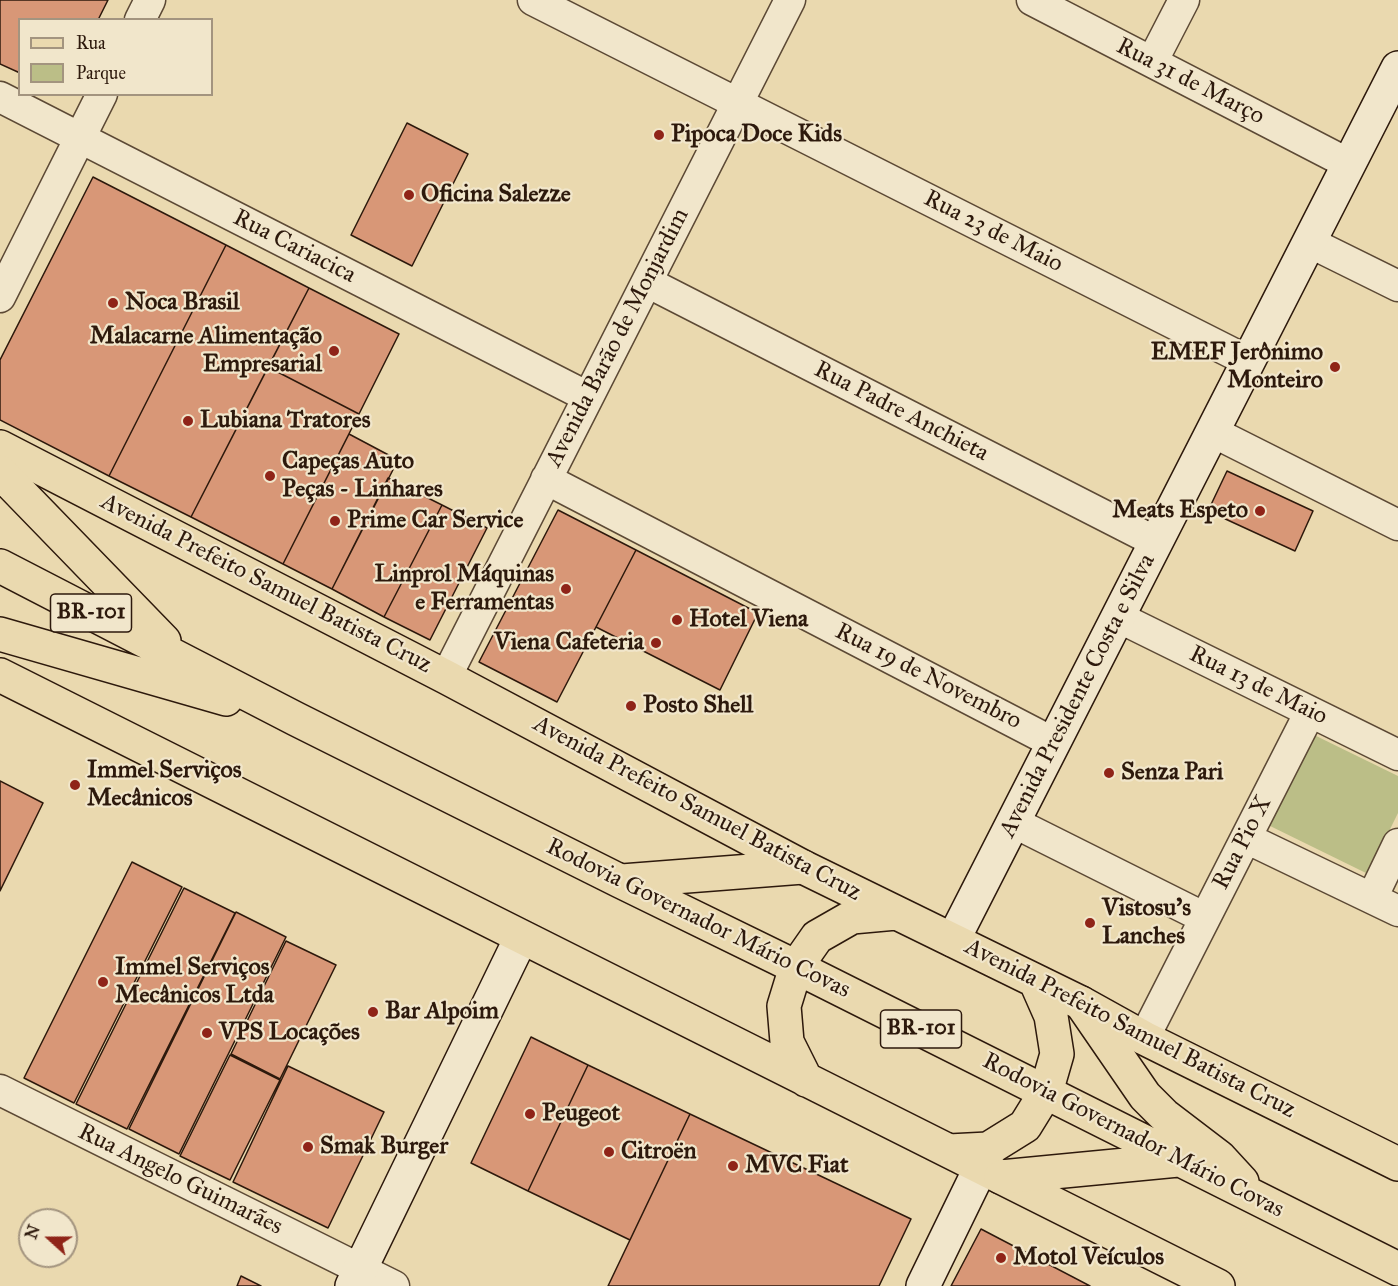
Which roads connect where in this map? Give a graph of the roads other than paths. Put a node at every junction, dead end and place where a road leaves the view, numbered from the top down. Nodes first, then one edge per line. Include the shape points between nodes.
1 (150, 0) edge
2 (533, 0) edge
3 (790, 0) edge
4 (1032, 0) edge
5 (1184, 0) edge
6 (141, 18) edge
7 (1152, 62) junction
8 (1398, 68) edge
9 (101, 96) edge
10 (0, 97) edge
11 (738, 103) junction
12 (80, 138) junction
13 (1349, 164) junction
14 (1309, 242) junction
15 (647, 282) junction
16 (1398, 286) edge
17 (0, 297) edge
18 (1248, 361) junction
19 (588, 397) junction
20 (1213, 432) junction
21 (0, 447) edge
22 (0, 472) edge
23 (546, 479) junction
24 (1398, 525) edge
25 (1156, 542) junction
26 (0, 566) edge
27 (1118, 617) junction
28 (0, 634) edge
29 (182, 660) junction
30 (0, 675) edge
31 (446, 677) junction
32 (1310, 712) junction
33 (296, 719) junction
34 (1054, 742) junction
35 (1398, 755) edge
36 (1013, 822) junction
37 (1246, 838) junction
38 (1398, 844) edge
39 (803, 867) junction
40 (620, 881) junction
41 (1371, 898) junction
42 (1398, 911) edge
43 (896, 913) junction
44 (1205, 918) junction
45 (521, 938) junction
46 (953, 940) junction
47 (796, 967) junction
48 (1036, 982) junction
49 (1081, 1003) junction
50 (1144, 1038) junction
51 (806, 1080) junction
52 (0, 1090) edge
53 (1046, 1092) junction
54 (949, 1151) junction
55 (1178, 1160) junction
56 (1398, 1164) edge
57 (991, 1172) junction
58 (1260, 1200) junction
59 (1398, 1269) edge
60 (356, 1278) edge
61 (394, 1286) edge
62 (923, 1286) edge
63 (1218, 1286) edge

1 - 6 street
2 - 11 street, Rua 23 de Maio
3 - 11 street, Avenida Barão de Monjardim
4 - 7 street, Rua 31 de Março
5 - 7 street
7 - 13 street, Rua 31 de Março
8 - 13 main road, Avenida Presidente Costa e Silva
9 - 12 street
10 - 12 street, Rua Cariacica
11 - 15 street, Avenida Barão de Monjardim
11 - 18 street, Rua 23 de Maio
12 - 17 street
12 - 19 street, Rua Cariacica
13 - 14 main road, Avenida Presidente Costa e Silva
14 - 16 street
14 - 18 main road, Avenida Presidente Costa e Silva
15 - 19 street, Avenida Barão de Monjardim
15 - 25 street, Rua Padre Anchieta
18 - 20 main road, Avenida Presidente Costa e Silva
19 - 23 street, Avenida Barão de Monjardim
20 - 24 street
20 - 25 main road, Avenida Presidente Costa e Silva
21 - 31 main road, Avenida Prefeito Samuel Batista Cruz
22 - 29 main road
23 - 31 street, Avenida Barão de Monjardim
23 - 34 street, Rua 19 de Novembro
25 - 27 main road, Avenida Presidente Costa e Silva
26 - 29 main road, Rodovia Governador Mário Covas / BR-101
27 - 32 street, Rua 13 de Maio
27 - 34 main road, Avenida Presidente Costa e Silva
28 - 33 main road
29 - 33 main road, Rodovia Governador Mário Covas / BR-101
30 - 45 main road
31 - 39 main road, Avenida Prefeito Samuel Batista Cruz
32 - 35 street, Rua 13 de Maio
32 - 37 street, Rua Pio X
33 - 40 main road, Rodovia Governador Mário Covas / BR-101
34 - 36 main road, Avenida Presidente Costa e Silva
36 - 44 street
36 - 46 main road, Avenida Presidente Costa e Silva
37 - 41 street
37 - 44 street, Rua Pio X
38 - 41 street
39 - 40 main road
39 - 43 main road, Avenida Prefeito Samuel Batista Cruz
40 - 47 main road, Rodovia Governador Mário Covas / BR-101
41 - 42 street
43 - 46 main road, Avenida Prefeito Samuel Batista Cruz
43 - 47 main road via 852,917 817,937
44 - 50 street, Rua Pio X
45 - 51 main road
45 - 60 main road
46 - 48 main road, Avenida Prefeito Samuel Batista Cruz
47 - 51 main road via 784,1006 786,1033
47 - 53 main road, Rodovia Governador Mário Covas / BR-101
48 - 49 main road, Avenida Prefeito Samuel Batista Cruz
48 - 53 main road via 1051,1016 1057,1054
49 - 50 main road, Avenida Prefeito Samuel Batista Cruz
49 - 58 main road via 1145,1096 1219,1157
50 - 56 main road, Avenida Prefeito Samuel Batista Cruz
51 - 54 main road
52 - 60 street, Rua Angelo Guimarães
53 - 54 main road via 1025,1126 988,1149
53 - 55 main road, Rodovia Governador Mário Covas / BR-101
54 - 57 main road
55 - 57 main road
55 - 58 main road, Rodovia Governador Mário Covas / BR-101
57 - 62 main road
57 - 63 main road
58 - 59 main road, Rodovia Governador Mário Covas / BR-101
60 - 61 street, Rua Angelo Guimarães

